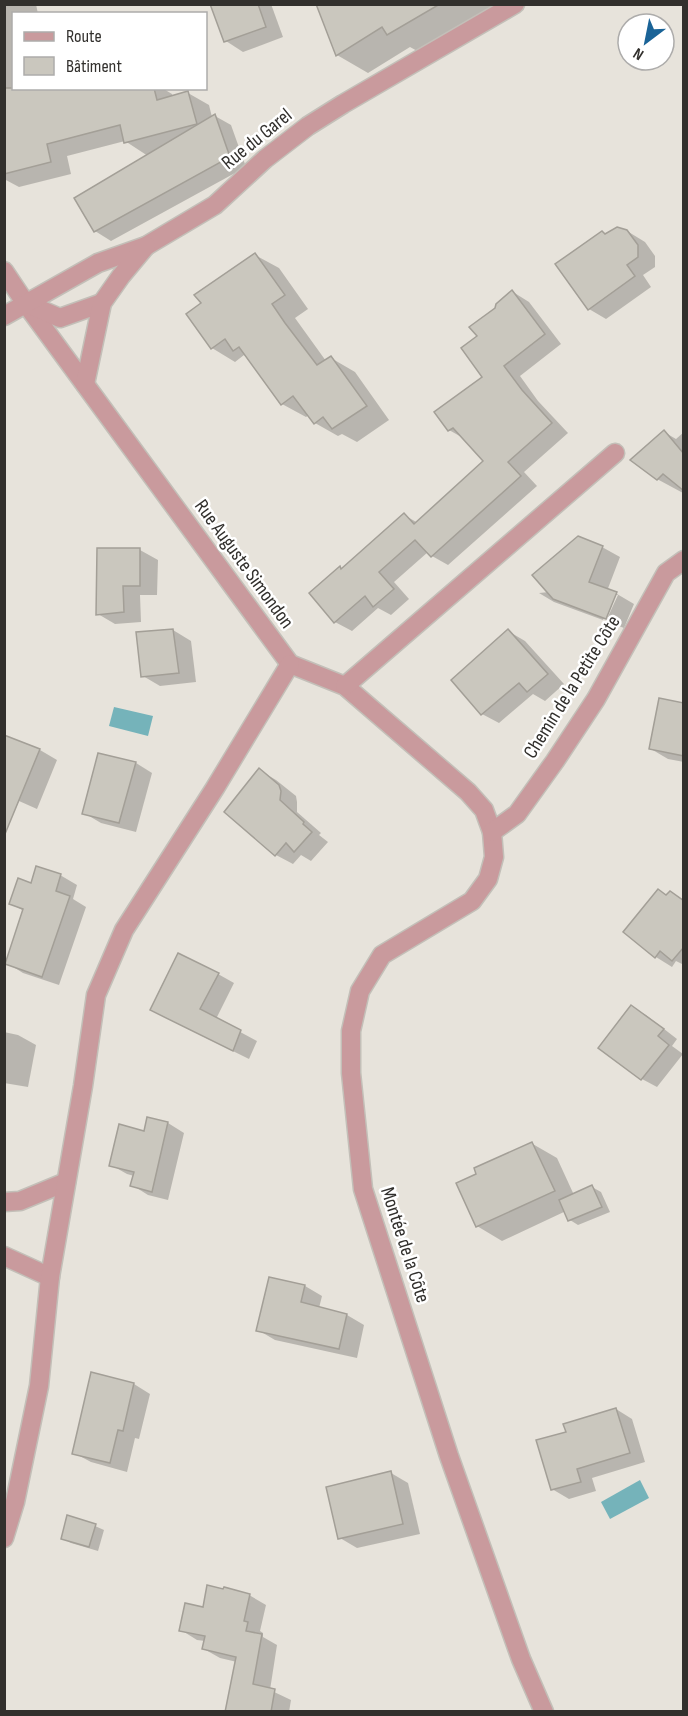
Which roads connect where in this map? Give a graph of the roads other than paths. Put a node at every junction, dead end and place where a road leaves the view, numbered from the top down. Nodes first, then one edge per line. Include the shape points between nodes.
1 (515, 4) edge
2 (146, 246) junction
3 (4, 271) edge
4 (102, 303) junction
5 (26, 304) junction
6 (4, 316) edge
7 (85, 384) junction
8 (615, 453) dead end
9 (684, 560) edge
10 (290, 664) junction
11 (345, 686) junction
12 (492, 832) junction
13 (66, 1182) junction
14 (4, 1202) edge
15 (4, 1256) edge
16 (50, 1277) junction
17 (4, 1538) edge
18 (544, 1712) edge

1 - 2 street, Rue du Garel via 308,126 264,159 215,205
2 - 4 street
2 - 5 street, Rue du Garel via 98,263
3 - 5 street, Rue Auguste Simondon
4 - 5 street via 60,318
4 - 7 street
5 - 6 street, Rue du Garel
5 - 7 street, Rue Auguste Simondon
7 - 10 street, Rue Auguste Simondon
8 - 11 street
9 - 12 street, Chemin de la Petite Côte via 666,573 596,699 555,761 517,814
10 - 11 street
10 - 13 street via 124,930 96,995
11 - 12 street via 468,792 484,810
12 - 18 street, Montée de la Côte via 494,857 488,879 472,901 382,955 360,991 351,1031 351,1073 363,1189 449,1456 521,1659
13 - 14 street via 20,1201
13 - 16 street
15 - 16 street
16 - 17 street via 39,1386

